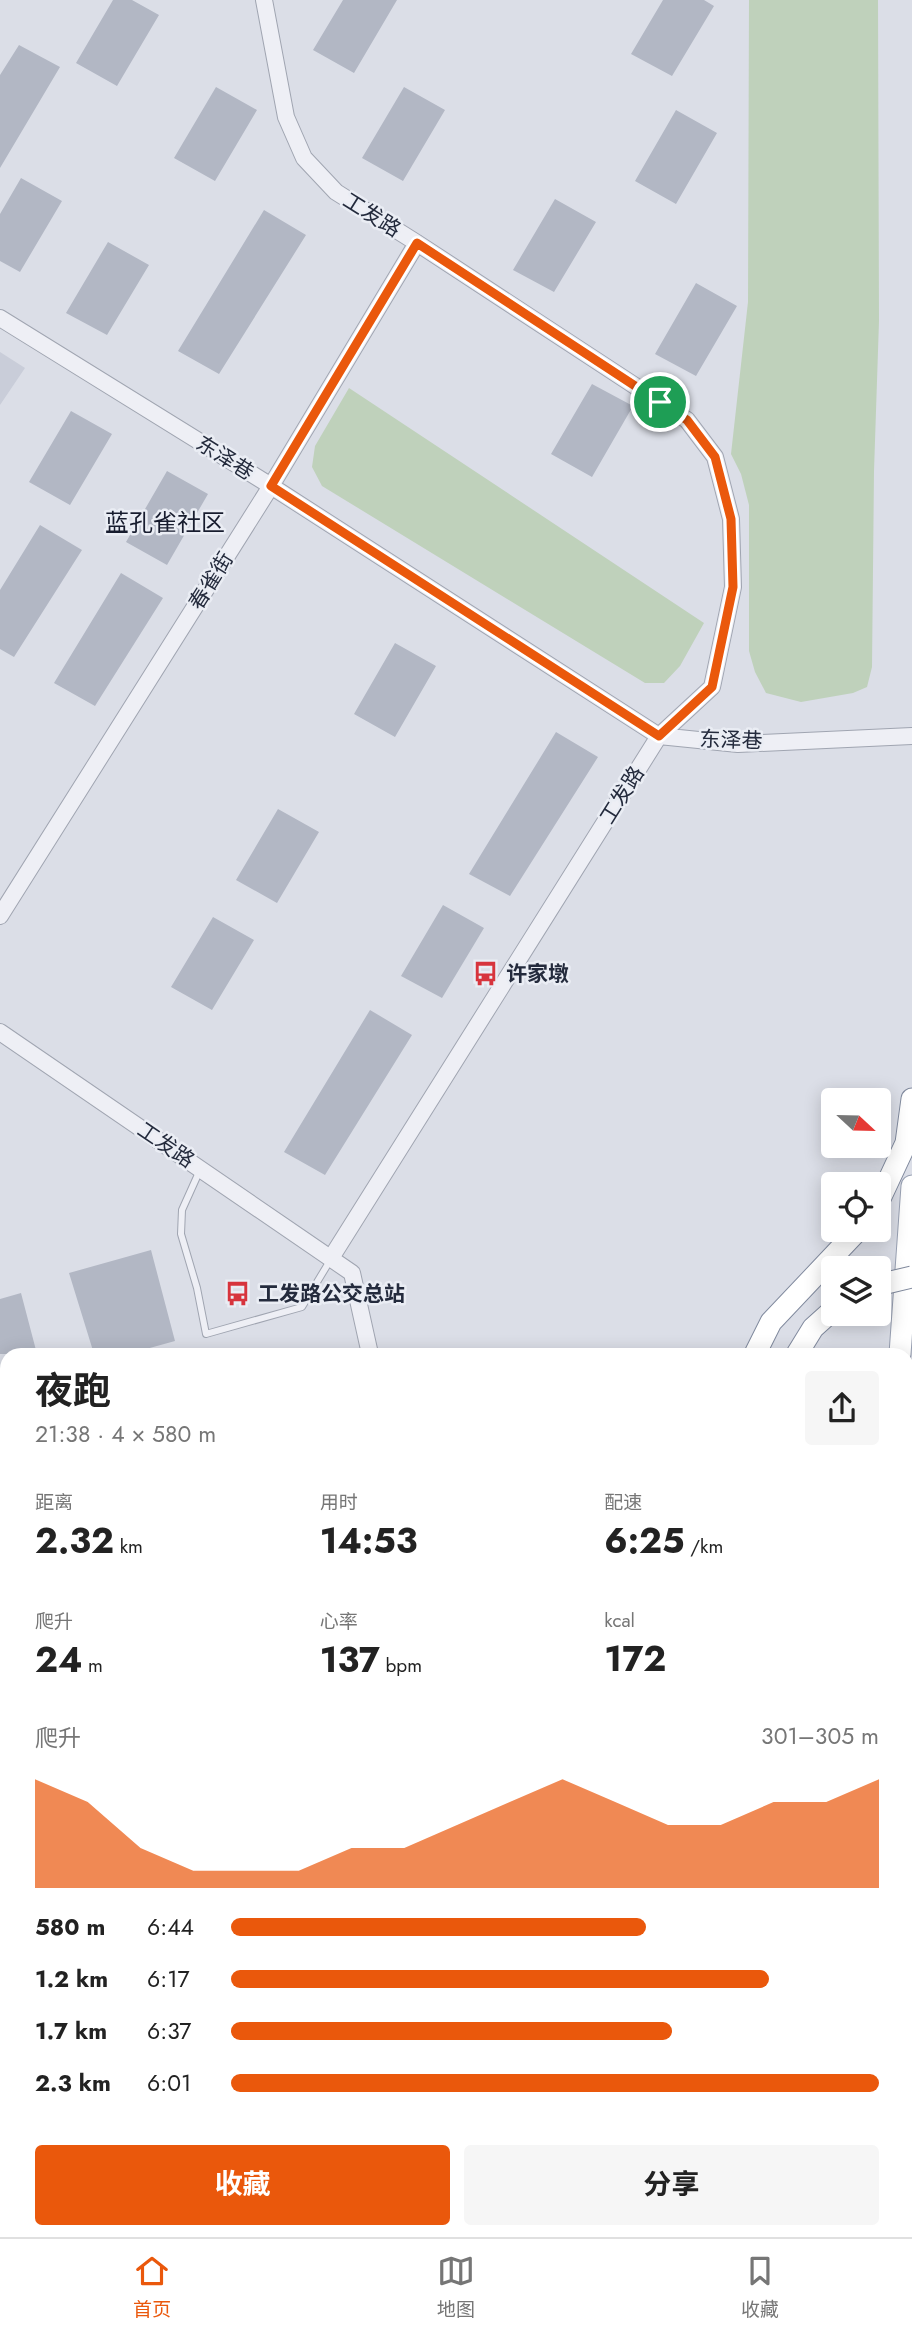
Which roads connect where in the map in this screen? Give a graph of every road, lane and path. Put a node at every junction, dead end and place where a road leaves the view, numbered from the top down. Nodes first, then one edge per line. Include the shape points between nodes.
1 (264, 0) edge
2 (417, 243) junction
3 (0, 318) edge
4 (271, 486) junction
5 (659, 736) junction
6 (912, 736) edge
7 (0, 916) edge
8 (0, 1032) edge
9 (912, 1099) edge
10 (200, 1169) junction
11 (891, 1175) edge
12 (912, 1186) edge
13 (847, 1242) edge
14 (331, 1258) junction
15 (912, 1278) edge
16 (891, 1282) edge
17 (821, 1321) edge
18 (369, 1348) edge
19 (758, 1348) edge
20 (801, 1348) edge
21 (900, 1348) edge

1 - 2 street, 工发路 via 285,117 304,158 336,192
2 - 4 street, 春雀街
2 - 5 street, 工发路 via 687,420 715,457 731,519 733,587 712,687
3 - 4 street, 东泽巷
4 - 5 street, 东泽巷
4 - 7 street, 春雀街
5 - 6 street, 东泽巷 via 738,744
5 - 14 street, 工发路
8 - 10 street, 工发路
9 - 11 main road via 906,1143
10 - 14 street, 工发路
10 - 14 lane via 182,1210 181,1234 206,1334 302,1307
12 - 21 main road
13 - 19 main road via 771,1322
14 - 18 street, 工发路 via 352,1273
15 - 16 main road, bridge
17 - 20 main road

